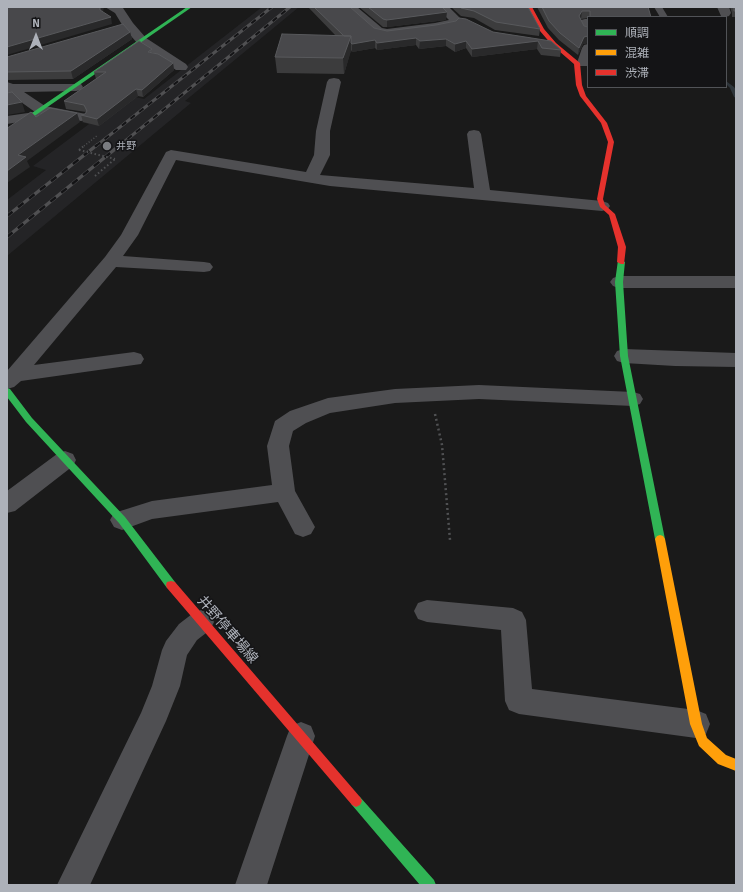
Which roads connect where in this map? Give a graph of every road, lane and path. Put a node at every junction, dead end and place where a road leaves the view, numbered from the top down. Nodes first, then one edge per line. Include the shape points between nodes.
1 (111, 7) edge
2 (190, 7) edge
3 (353, 7) edge
4 (442, 7) edge
5 (530, 7) edge
6 (658, 7) edge
7 (663, 16) edge
8 (456, 20) junction
9 (469, 22) edge
10 (128, 25) junction
11 (113, 29) edge
12 (142, 41) junction
13 (538, 41) edge
14 (554, 44) junction
15 (587, 51) edge
16 (583, 63) edge
17 (181, 67) dead end
18 (334, 82) dead end
19 (9, 87) edge
20 (76, 87) junction
21 (37, 113) junction
22 (81, 117) edge
23 (7, 120) edge
24 (7, 133) edge
25 (474, 134) dead end
26 (98, 135) dead end
27 (95, 176) dead end
28 (311, 178) junction
29 (483, 194) junction
30 (602, 206) junction
31 (111, 261) junction
32 (204, 267) dead end
33 (620, 282) junction
34 (736, 282) edge
35 (624, 356) junction
36 (134, 359) dead end
37 (736, 360) edge
38 (10, 383) edge
39 (430, 394) junction
40 (633, 400) junction
41 (64, 460) junction
42 (284, 492) junction
43 (7, 504) edge
44 (122, 520) junction
45 (303, 527) dead end
46 (450, 540) dead end
47 (427, 611) dead end
48 (201, 622) junction
49 (696, 724) junction
50 (301, 736) junction
51 (736, 765) edge
52 (73, 885) edge
53 (251, 885) edge
54 (429, 885) edge

1 - 10 street via 119,11
2 - 12 street
3 - 8 street via 378,31 387,33 451,24
4 - 8 street
5 - 14 street via 542,30
6 - 7 lane
8 - 9 street
10 - 11 street
10 - 12 street
12 - 17 street
12 - 20 street
13 - 14 street
14 - 16 street
15 - 16 street
16 - 30 street via 578,85 583,96 604,123 611,142 600,199
18 - 28 street via 323,131 322,155
19 - 20 street
19 - 21 street
20 - 21 street
21 - 22 street
21 - 23 street
21 - 24 street
25 - 29 street
26 - 27 path, bridge via 79,150 115,159
28 - 29 street
28 - 31 street via 171,155 129,235
29 - 30 street
30 - 33 street via 612,214 622,247
31 - 32 street
31 - 38 street
33 - 34 street
33 - 35 street
35 - 37 street
35 - 40 street
36 - 38 street
38 - 41 street, 井野停車場線 via 29,420
39 - 40 street via 479,392
39 - 42 street via 395,396 328,406 298,417 283,427 278,446
39 - 46 path via 442,445
40 - 49 street
41 - 43 street
41 - 44 street, 井野停車場線
42 - 44 street via 152,510
42 - 45 street
44 - 48 street, 井野停車場線
47 - 49 street via 513,620 519,701
48 - 50 street, 井野停車場線
48 - 52 street via 188,632 175,650 166,686 152,721
49 - 51 street via 703,742 722,760
50 - 53 street
50 - 54 street, 井野停車場線

